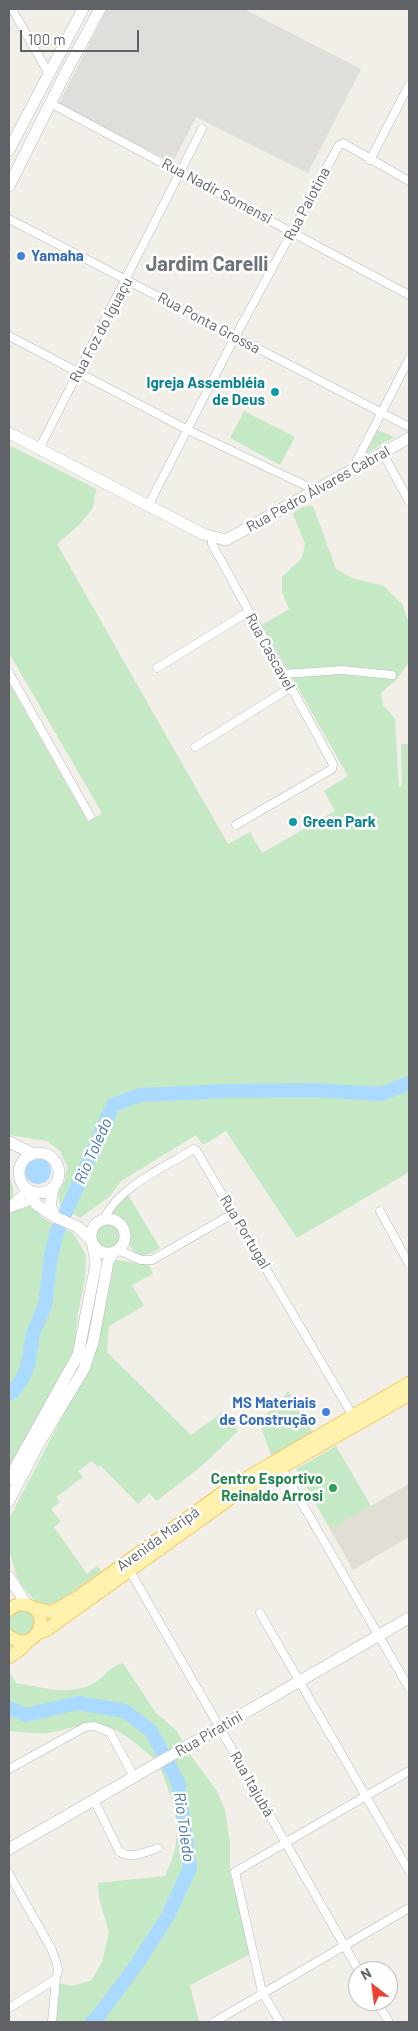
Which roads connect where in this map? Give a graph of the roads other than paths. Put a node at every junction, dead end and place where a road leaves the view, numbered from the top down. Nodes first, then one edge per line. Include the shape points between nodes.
1 (12, 9) edge
2 (84, 9) edge
3 (100, 9) edge
4 (49, 74) junction
5 (409, 85) edge
6 (34, 104) junction
7 (49, 106) junction
8 (202, 129) dead end
9 (9, 150) edge
10 (370, 160) junction
11 (182, 172) junction
12 (409, 181) edge
13 (9, 186) edge
14 (9, 219) edge
15 (292, 232) junction
16 (127, 280) junction
17 (409, 295) edge
18 (9, 336) edge
19 (235, 337) junction
20 (409, 359) edge
21 (78, 372) junction
22 (381, 412) junction
23 (409, 427) edge
24 (188, 430) junction
25 (9, 433) edge
26 (409, 438) edge
27 (40, 449) junction
28 (382, 452) junction
29 (352, 471) junction
30 (317, 490) junction
31 (409, 501) edge
32 (148, 506) junction
33 (212, 538) junction
34 (248, 612) junction
35 (158, 668) dead end
36 (9, 673) edge
37 (283, 674) junction
38 (392, 676) dead end
39 (290, 688) junction
40 (195, 747) dead end
41 (90, 816) dead end
42 (236, 825) dead end
43 (9, 1142) edge
44 (34, 1154) junction
45 (9, 1168) edge
46 (54, 1186) junction
47 (25, 1188) junction
48 (9, 1208) edge
49 (380, 1211) dead end
50 (234, 1213) junction
51 (56, 1217) junction
52 (99, 1222) junction
53 (74, 1225) junction
54 (92, 1243) junction
55 (116, 1251) junction
56 (409, 1264) edge
57 (409, 1383) edge
58 (409, 1395) edge
59 (353, 1416) junction
60 (281, 1467) junction
61 (9, 1479) edge
62 (9, 1501) edge
63 (130, 1571) junction
64 (9, 1576) edge
65 (31, 1607) junction
66 (9, 1610) edge
67 (260, 1612) dead end
68 (409, 1618) edge
69 (9, 1636) edge
70 (379, 1636) junction
71 (33, 1637) junction
72 (9, 1657) edge
73 (300, 1681) junction
74 (409, 1688) edge
75 (220, 1728) junction
76 (9, 1769) edge
77 (409, 1771) edge
78 (134, 1777) junction
79 (366, 1796) junction
80 (94, 1800) junction
81 (286, 1842) junction
82 (158, 1848) dead end
83 (9, 1849) edge
84 (409, 1871) edge
85 (9, 1874) edge
86 (409, 1908) edge
87 (344, 1945) junction
88 (353, 1961) edge
89 (56, 1979) junction
90 (262, 1992) junction
91 (9, 2008) edge
92 (382, 2011) edge
93 (52, 2022) edge
94 (214, 2022) edge
95 (280, 2022) edge
96 (389, 2022) edge

1 - 4 street
2 - 4 street
3 - 7 street
4 - 6 street
4 - 7 street via 43,93
5 - 10 street
6 - 7 street
6 - 9 street
7 - 11 street, Rua Nadir Somensi
7 - 13 street
8 - 11 street, Rua Foz do Iguaçu
10 - 12 street
10 - 15 street, Rua Palotina via 342,143
11 - 15 street, Rua Nadir Somensi
11 - 16 street, Rua Foz do Iguaçu
14 - 16 street, Rua Ponta Grossa
15 - 17 street, Rua Nadir Somensi
15 - 19 street, Rua Palotina
16 - 19 street, Rua Ponta Grossa
16 - 21 street, Rua Foz do Iguaçu
18 - 21 street
19 - 22 street, Rua Ponta Grossa
19 - 24 street, Rua Palotina
20 - 22 street
21 - 24 street
21 - 27 street, Rua Foz do Iguaçu
22 - 23 street, Rua Ponta Grossa
22 - 29 street
24 - 30 street
24 - 32 street, Rua Palotina
25 - 27 street
26 - 28 street, Rua Pedro Álvares Cabral
27 - 32 street
28 - 29 street, Rua Pedro Álvares Cabral
28 - 31 street
29 - 30 street, Rua Pedro Álvares Cabral
30 - 33 street, Rua Pedro Álvares Cabral via 226,540
32 - 33 street
33 - 34 street, Rua Cascavel via 212,544
34 - 35 street
34 - 37 street, Rua Cascavel
36 - 41 street
37 - 38 street via 342,670
37 - 39 street, Rua Cascavel
39 - 40 street
39 - 42 street, Rua Cascavel via 333,764 332,769
43 - 44 street
44 - 46 street via 46,1154 56,1162 59,1174
44 - 47 street via 21,1165
45 - 47 street
46 - 47 street via 39,1193
46 - 51 street via 50,1204
47 - 48 street
47 - 51 street
49 - 56 street
50 - 52 street, Rua Portugal via 194,1149 121,1194
50 - 55 street via 152,1260 141,1260
50 - 59 street, Rua Portugal
51 - 53 street
52 - 53 street
52 - 54 street via 92,1229
52 - 55 street via 115,1220 123,1228 125,1239
53 - 54 street
54 - 55 street via 102,1253
54 - 61 street via 96,1264 78,1355
55 - 62 street via 108,1262 93,1342 84,1369
57 - 59 main road, Avenida Maripá
58 - 60 main road, Avenida Maripá
59 - 65 main road, Avenida Maripá via 226,1490 78,1597 52,1612
60 - 63 main road, Avenida Maripá
60 - 70 street
63 - 71 main road, Avenida Maripá
63 - 75 street, Rua Itajubá
64 - 65 street
65 - 66 main road, Avenida Maripá via 18,1604
65 - 71 main road via 40,1620
67 - 73 street
68 - 70 street, Rua Piratini
69 - 71 main road via 15,1640
70 - 73 street, Rua Piratini
70 - 74 street
71 - 72 main road, Avenida Maripá
73 - 75 street, Rua Piratini
73 - 79 street
75 - 78 street, Rua Piratini
75 - 81 street, Rua Itajubá
76 - 78 street via 85,1727 94,1726 110,1732
77 - 79 street
78 - 80 street, Rua Piratini
79 - 81 street
79 - 84 street
80 - 82 street via 122,1854 132,1855
80 - 83 street, Rua Piratini
81 - 87 street, Rua Itajubá
81 - 90 street via 235,1872
85 - 89 street via 52,1950 58,1970
86 - 87 street
87 - 88 street, Rua Itajubá
87 - 90 street
89 - 91 street
89 - 93 street
90 - 94 street
90 - 95 street
92 - 96 street

